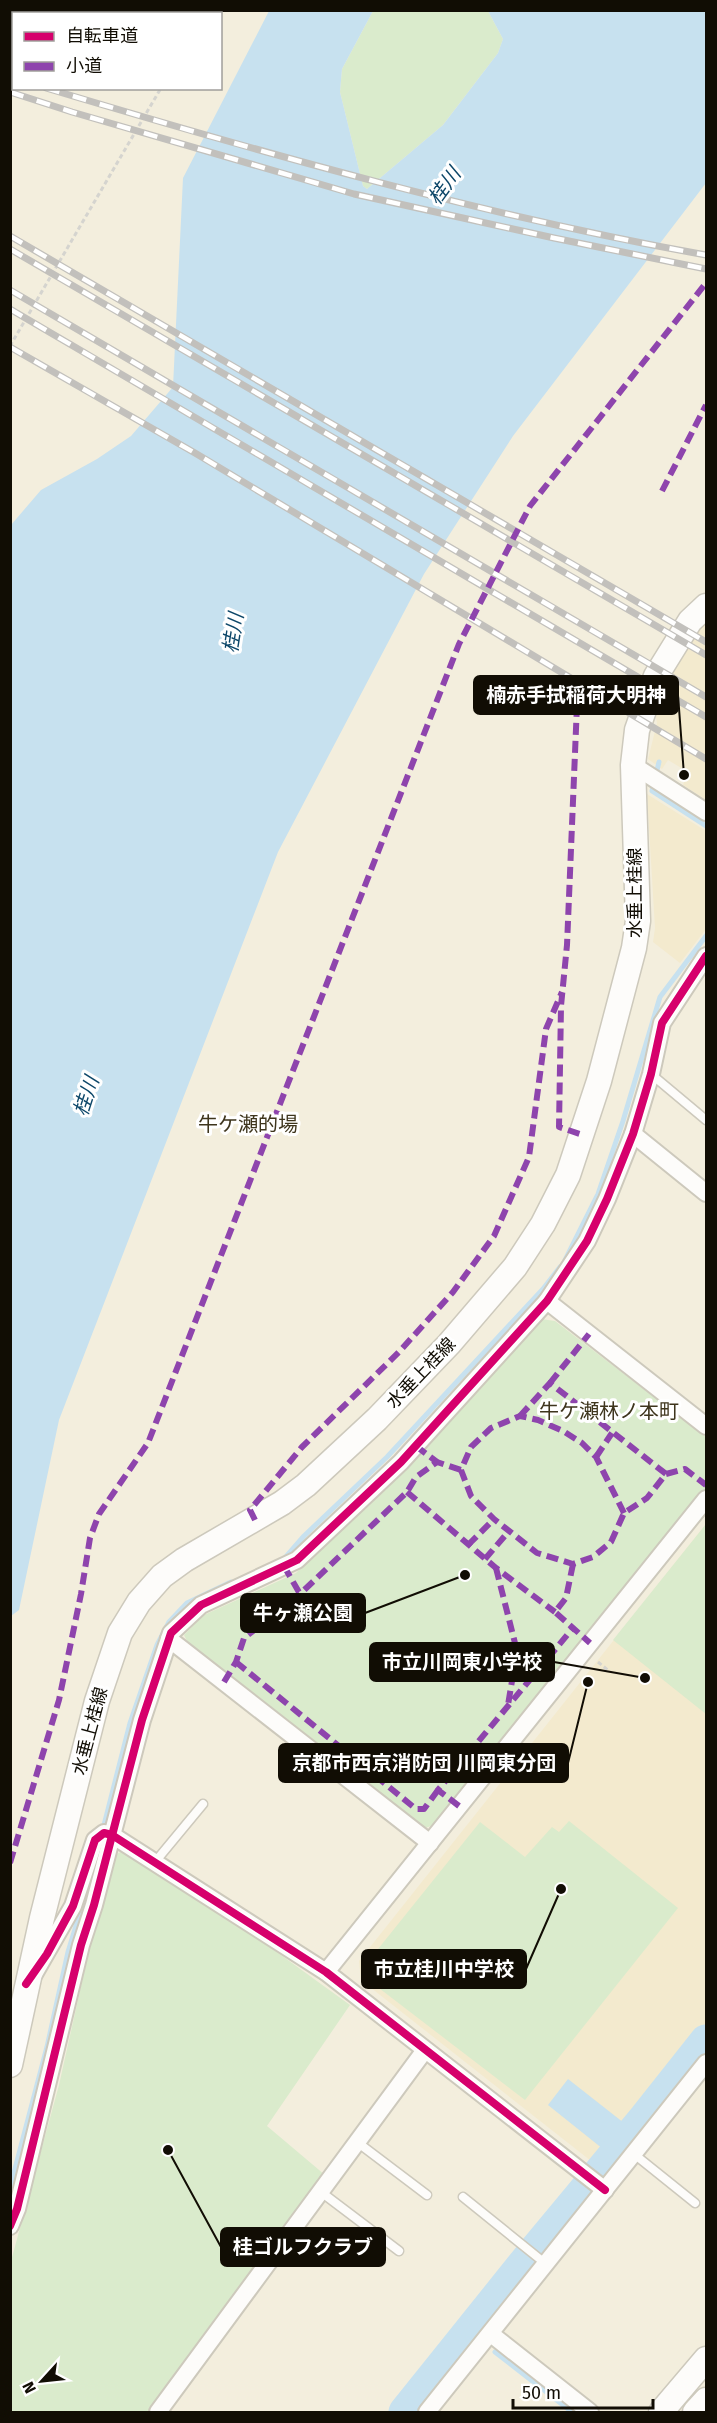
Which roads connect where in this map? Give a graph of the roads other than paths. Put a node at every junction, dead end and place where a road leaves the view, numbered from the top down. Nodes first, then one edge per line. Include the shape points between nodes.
1 (706, 606) edge
2 (645, 773) junction
3 (706, 812) edge
4 (706, 956) edge
5 (651, 1074) junction
6 (706, 1120) edge
7 (633, 1134) junction
8 (706, 1193) edge
9 (547, 1301) junction
10 (706, 1426) edge
11 (706, 1499) edge
12 (169, 1639) junction
13 (203, 1804) dead end
14 (104, 1836) junction
15 (430, 1843) junction
16 (155, 1862) junction
17 (326, 1972) junction
18 (26, 1984) junction
19 (425, 2050) junction
20 (706, 2063) edge
21 (10, 2065) edge
22 (357, 2142) junction
23 (634, 2154) junction
24 (597, 2183) junction
25 (321, 2192) junction
26 (427, 2195) dead end
27 (463, 2197) dead end
28 (695, 2203) dead end
29 (10, 2226) edge
30 (399, 2251) dead end
31 (541, 2261) junction
32 (491, 2334) junction
33 (706, 2359) edge
34 (706, 2400) edge
35 (158, 2412) edge
36 (427, 2412) edge
37 (590, 2412) edge
38 (661, 2412) edge
39 (695, 2412) edge

1 - 2 main road, 水垂上桂線 via 690,621 656,676 637,730
2 - 3 street
2 - 18 main road, 水垂上桂線 via 634,948 599,1081 568,1175 543,1224 515,1267 377,1419 306,1485 184,1560 162,1576 139,1602 120,1633 98,1701
4 - 5 street via 662,1023
5 - 6 lane
5 - 7 street
7 - 8 street
7 - 9 street via 587,1240
9 - 10 street
9 - 12 street via 408,1454 297,1560 201,1605
11 - 15 street
12 - 14 street
12 - 15 street
13 - 16 lane
14 - 16 street
14 - 18 street via 73,1906
14 - 29 street via 94,1905
15 - 17 street
16 - 17 street
17 - 19 street
18 - 21 main road, 水垂上桂線
19 - 22 street
19 - 24 street
20 - 23 street
22 - 25 street
22 - 26 lane
23 - 24 street
23 - 28 lane
24 - 31 street
25 - 30 lane
25 - 35 street
27 - 31 lane
31 - 32 street
32 - 36 street
32 - 37 street
33 - 38 main road
34 - 39 main road

